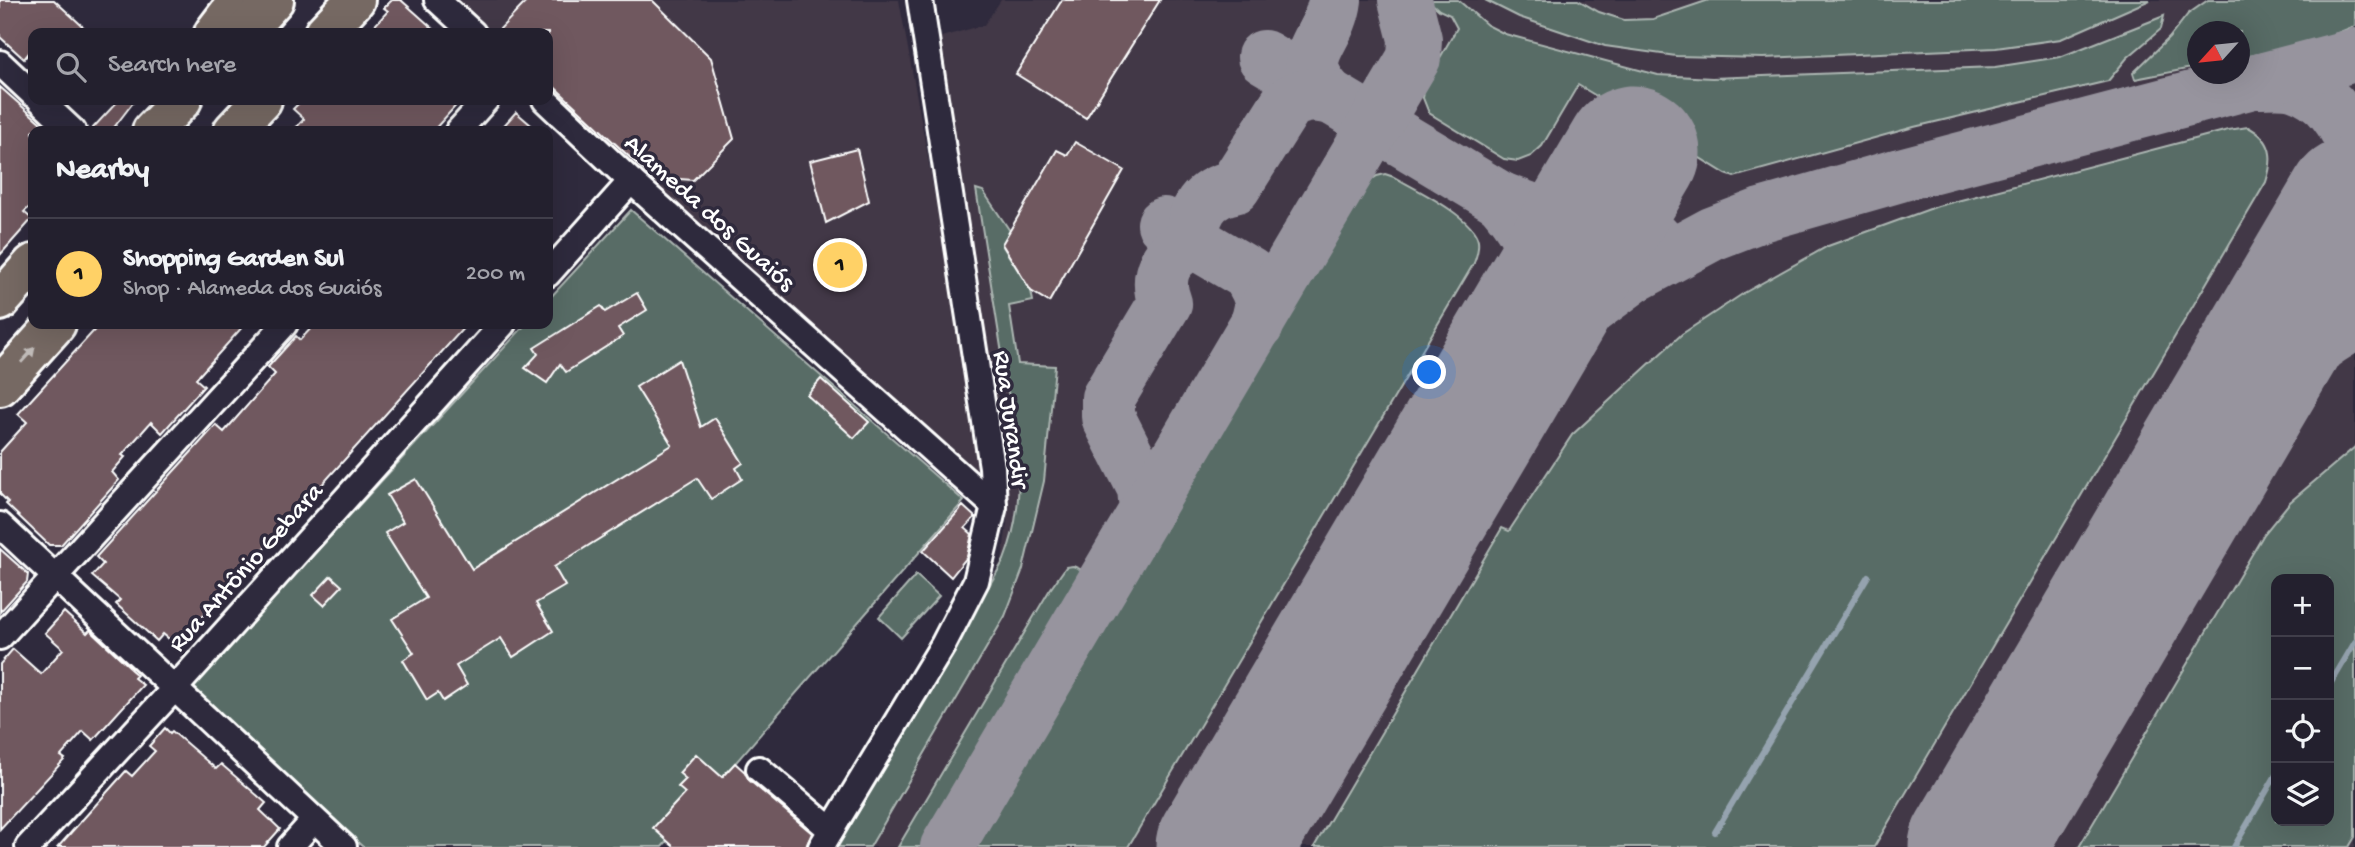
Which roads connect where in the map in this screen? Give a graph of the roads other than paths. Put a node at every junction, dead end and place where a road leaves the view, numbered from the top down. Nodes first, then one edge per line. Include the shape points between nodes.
1 (239, 0) edge
2 (274, 0) edge
3 (355, 0) edge
4 (437, 0) edge
5 (919, 0) edge
6 (218, 28) edge
7 (249, 28) edge
8 (329, 28) edge
9 (468, 28) edge
10 (0, 63) edge
11 (28, 89) edge
12 (45, 105) edge
13 (160, 105) edge
14 (177, 105) edge
15 (257, 105) edge
16 (481, 105) edge
17 (550, 105) edge
18 (69, 126) edge
19 (148, 126) edge
20 (157, 126) edge
21 (238, 126) edge
22 (463, 126) edge
23 (631, 181) junction
24 (553, 268) edge
25 (28, 270) edge
26 (0, 301) edge
27 (51, 329) edge
28 (280, 329) edge
29 (498, 329) edge
30 (0, 386) edge
31 (994, 506) junction
32 (0, 525) edge
33 (54, 578) junction
34 (0, 637) edge
35 (175, 688) junction
36 (760, 769) dead end
37 (314, 820) junction
38 (826, 838) edge
39 (28, 847) edge
40 (289, 847) edge
41 (344, 847) edge

1 - 6 highway
2 - 7 highway
3 - 8 highway
4 - 9 street
5 - 31 street, Rua Jurandir via 992,467
10 - 11 street
12 - 18 street
13 - 19 highway
14 - 20 highway
15 - 21 highway
16 - 22 street
17 - 23 street, Alameda dos Guaiós
23 - 24 street
23 - 31 street, Alameda dos Guaiós
25 - 26 highway
30 -> 27 highway
28 - 33 street
29 - 35 street, Rua Antônio Gebara
31 - 38 street, Rua Jurandir via 976,582
32 - 33 street
33 - 34 street
33 - 35 street
35 - 37 street
35 - 39 street, Rua Antônio Gebara
36 - 38 street
37 - 40 street
37 - 41 street

